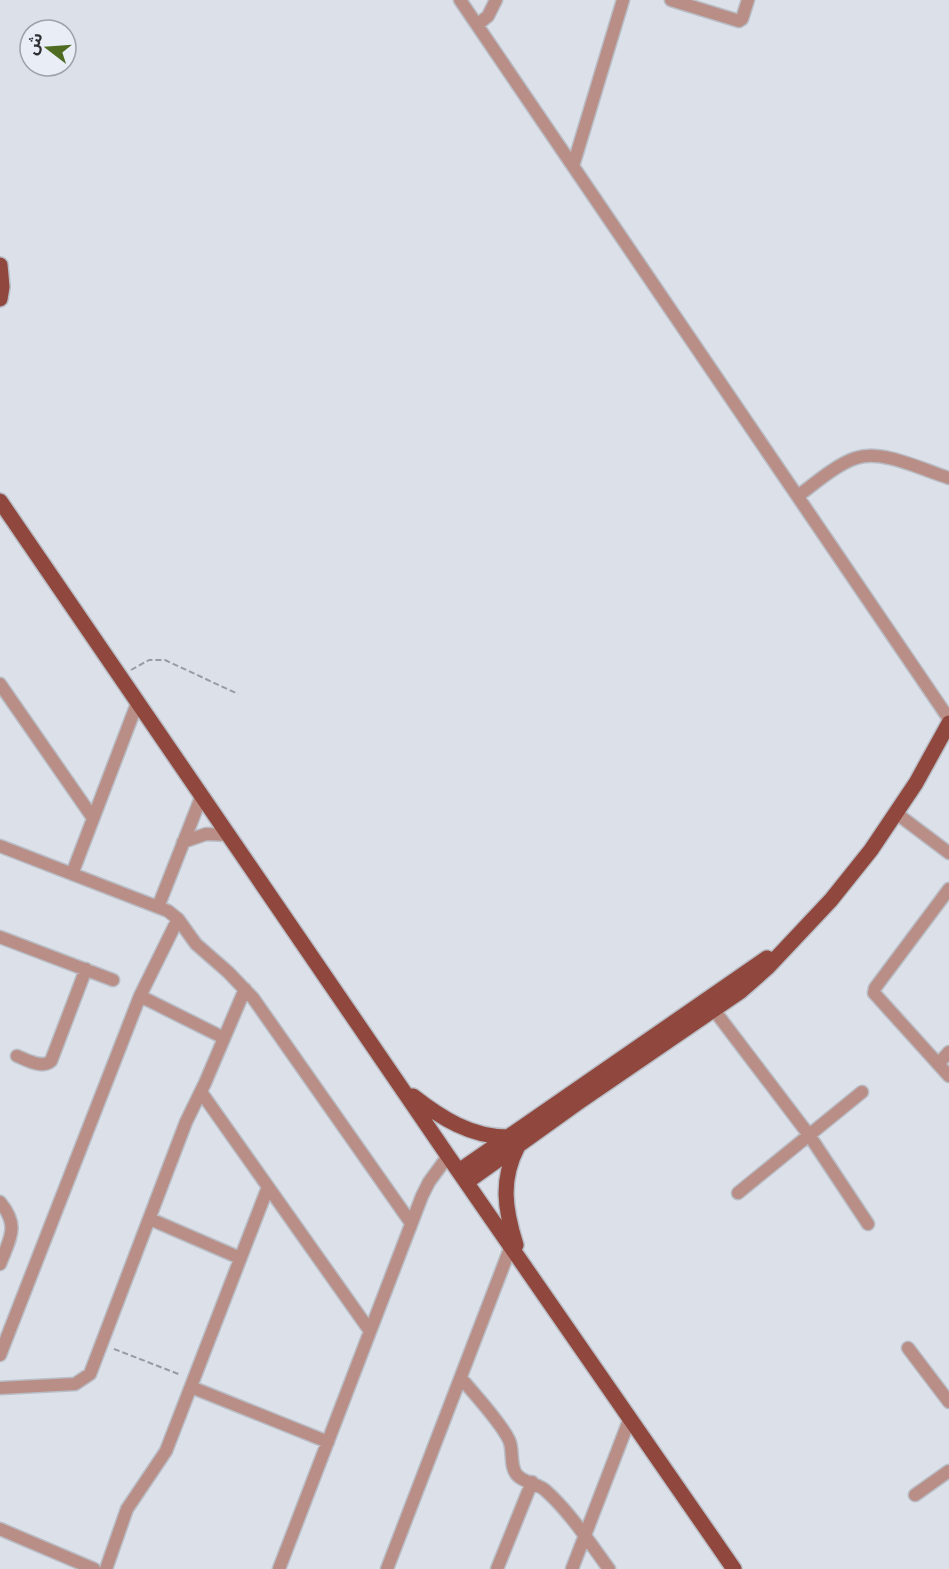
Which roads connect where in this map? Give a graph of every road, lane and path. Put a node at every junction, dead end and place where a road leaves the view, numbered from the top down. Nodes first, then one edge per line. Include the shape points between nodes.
1 (460, 0) edge
2 (496, 0) edge
3 (623, 0) edge
4 (671, 0) edge
5 (748, 0) edge
6 (477, 25) junction
7 (573, 166) junction
8 (0, 265) edge
9 (0, 299) edge
10 (949, 478) edge
11 (798, 496) junction
12 (0, 501) edge
13 (120, 676) junction
14 (0, 684) edge
15 (237, 694) dead end
16 (138, 701) junction
17 (949, 721) edge
18 (202, 795) junction
19 (896, 813) junction
20 (93, 818) junction
21 (230, 835) junction
22 (183, 842) junction
23 (0, 846) edge
24 (949, 853) edge
25 (72, 874) junction
26 (949, 889) edge
27 (159, 907) junction
28 (178, 919) junction
29 (0, 937) edge
30 (790, 943) junction
31 (86, 969) junction
32 (113, 980) dead end
33 (245, 989) junction
34 (140, 996) junction
35 (714, 1010) junction
36 (224, 1038) junction
37 (949, 1052) edge
38 (17, 1056) dead end
39 (938, 1064) junction
40 (949, 1076) edge
41 (403, 1088) junction
42 (201, 1092) junction
43 (862, 1092) dead end
44 (809, 1135) junction
45 (513, 1142) junction
46 (448, 1156) junction
47 (463, 1177) junction
48 (268, 1187) junction
49 (738, 1192) dead end
50 (0, 1202) edge
51 (150, 1219) junction
52 (411, 1223) junction
53 (868, 1224) dead end
54 (511, 1246) junction
55 (240, 1258) junction
56 (522, 1262) junction
57 (0, 1264) edge
58 (370, 1331) junction
59 (103, 1345) junction
60 (908, 1348) dead end
61 (0, 1355) edge
62 (461, 1377) junction
63 (192, 1383) junction
64 (0, 1388) edge
65 (949, 1402) edge
66 (630, 1418) junction
67 (328, 1442) junction
68 (949, 1471) edge
69 (531, 1482) junction
70 (915, 1495) dead end
71 (0, 1529) edge
72 (585, 1536) junction
73 (94, 1569) edge
74 (106, 1569) edge
75 (279, 1569) edge
76 (387, 1569) edge
77 (497, 1569) edge
78 (572, 1569) edge
79 (609, 1569) edge
80 (734, 1569) edge

1 - 6 street
2 - 6 street via 488,16
3 - 7 street
4 - 5 street via 740,21
6 - 7 street
7 - 11 street
8 - 9 main road
10 - 11 street via 882,456 864,456 847,462
11 - 17 street
12 - 13 main road
13 - 15 path via 149,660 159,659
13 - 16 main road
14 - 20 street
16 - 18 main road
16 - 20 street
17 - 19 main road
18 - 21 main road
18 - 22 street
19 - 24 street
19 - 30 main road via 851,876
20 - 25 street
21 - 22 street via 206,834
21 - 41 main road
22 - 27 street
23 - 25 street
25 - 27 street
26 - 39 street via 874,991 874,996
27 - 28 street
28 - 33 street via 196,944
28 - 34 street
29 - 31 street
30 - 35 main road via 755,980
30 - 45 main road
31 - 32 street
31 - 38 street via 51,1061 42,1065
33 - 36 street
33 - 52 street
34 - 36 street
34 - 61 street
35 - 44 street
35 - 45 main road
36 - 42 street
37 - 39 street
39 - 40 street
41 - 45 main road via 452,1122
41 - 46 main road
42 - 48 street
42 - 51 street
43 - 44 street
44 - 49 street
44 - 53 street
45 - 47 main road
45 - 56 main road via 505,1199
46 - 47 main road
46 - 52 street via 429,1182
47 - 54 main road
48 - 55 street
48 - 58 street
50 - 57 street via 11,1216 13,1232
51 - 55 street
51 - 59 street
52 - 58 street
54 - 56 main road
54 - 62 street
55 - 63 street
56 - 66 main road
58 - 67 street
59 - 63 path
59 - 64 street via 90,1374 75,1384
60 - 65 street
62 - 69 street via 507,1436 514,1471 519,1478
62 - 76 street
63 - 67 street
63 - 74 street via 166,1451 127,1509
66 - 72 street
66 - 80 main road
67 - 75 street
68 - 70 street
69 - 72 street via 544,1489
69 - 77 street
71 - 73 street
72 - 78 street
72 - 79 street

